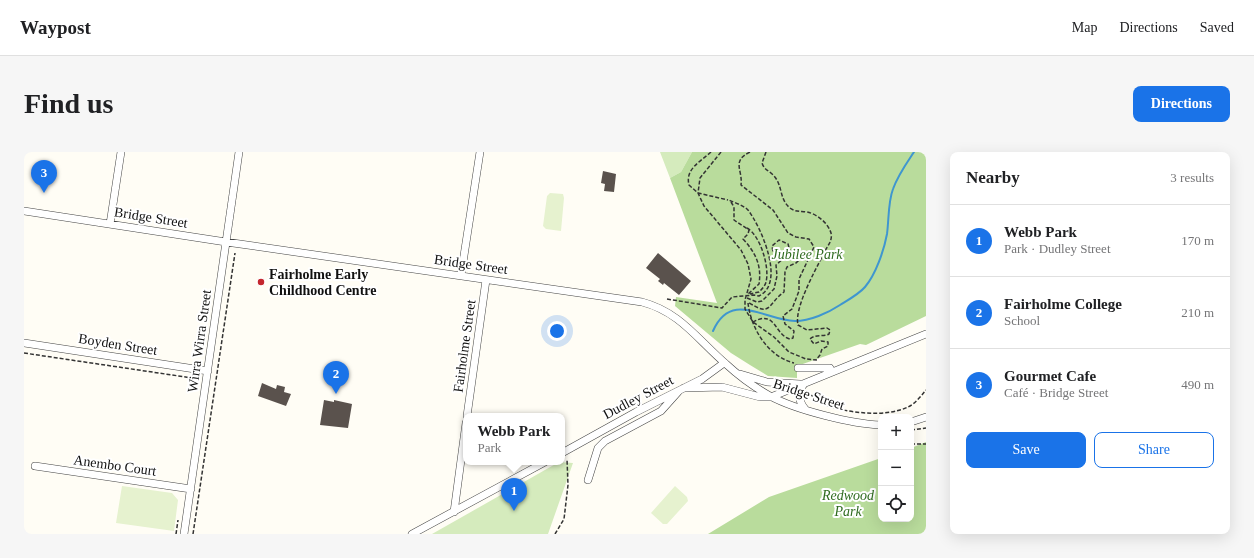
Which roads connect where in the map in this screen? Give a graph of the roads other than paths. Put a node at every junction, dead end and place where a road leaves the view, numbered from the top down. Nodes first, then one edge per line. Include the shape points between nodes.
1 (121, 152) edge
2 (239, 152) edge
3 (480, 152) edge
4 (24, 211) edge
5 (110, 224) junction
6 (226, 242) junction
7 (461, 275) junction
8 (486, 280) junction
9 (926, 334) edge
10 (24, 343) edge
11 (724, 363) junction
12 (797, 366) road end
13 (208, 371) junction
14 (832, 372) junction
15 (736, 373) junction
16 (805, 383) junction
17 (681, 389) junction
18 (771, 397) junction
19 (805, 409) junction
20 (467, 413) edge
21 (926, 417) edge
22 (914, 421) edge
23 (878, 424) edge
24 (463, 445) edge
25 (565, 451) edge
26 (540, 465) edge
27 (35, 466) dead end
28 (588, 480) dead end
29 (191, 489) junction
30 (454, 512) junction
31 (184, 534) edge
32 (412, 534) edge

1 - 5 street
2 - 6 street, Wirra Wirra Street
3 - 7 street
4 - 5 street, Bridge Street
5 - 6 street, Bridge Street
6 - 7 street, Bridge Street
6 - 13 street, Wirra Wirra Street
7 - 8 street, Bridge Street
8 - 11 street, Bridge Street via 654,305 674,315
8 - 20 street, Fairholme Street
9 - 14 street
10 - 13 street, Boyden Street
11 - 15 street, Bridge Street
11 - 17 street, Dudley Street via 712,374
12 - 14 street via 830,368
13 - 29 street, Wirra Wirra Street
14 - 16 street
15 - 16 street via 767,382
15 - 18 street, Bridge Street
16 - 18 street
16 - 19 street via 799,393 799,399
17 - 18 street via 722,387 760,397
17 - 25 street, Dudley Street
17 - 28 street via 661,411 605,441 598,448
18 - 19 street, Bridge Street
19 - 23 street, Bridge Street
21 - 22 street
24 - 30 street
26 - 30 street
27 - 29 street, Anembo Court
29 - 31 street, Wirra Wirra Street
30 - 32 street

